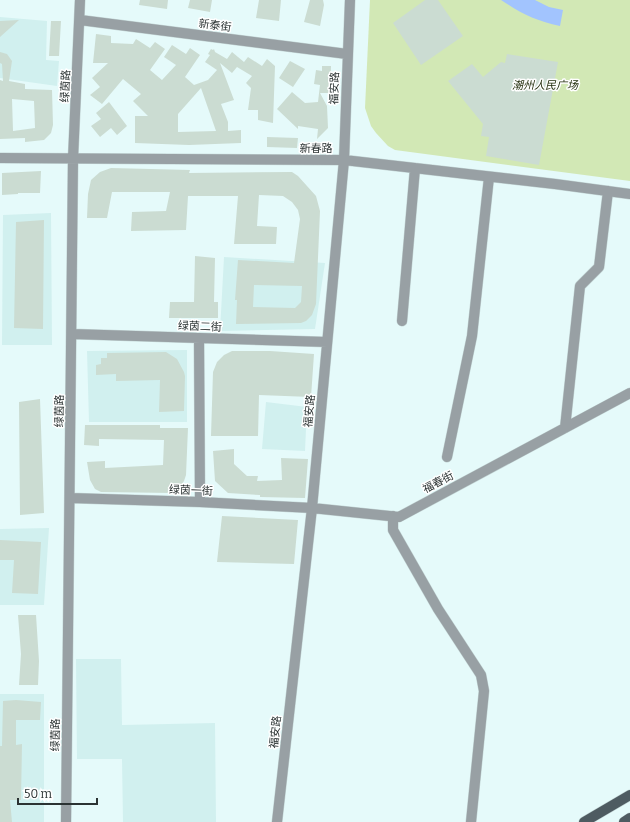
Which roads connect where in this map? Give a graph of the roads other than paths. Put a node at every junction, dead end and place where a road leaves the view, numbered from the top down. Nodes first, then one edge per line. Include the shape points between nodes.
1 (80, 0) edge
2 (350, 0) edge
3 (80, 20) junction
4 (347, 54) junction
5 (0, 158) edge
6 (74, 159) junction
7 (344, 160) junction
8 (415, 168) junction
9 (489, 177) junction
10 (608, 191) junction
11 (630, 194) edge
12 (402, 320) dead end
13 (72, 334) junction
14 (199, 338) junction
15 (327, 342) junction
16 (630, 393) edge
17 (565, 428) junction
18 (447, 457) dead end
19 (70, 498) junction
20 (200, 502) junction
21 (312, 508) junction
22 (393, 516) junction
23 (630, 795) edge
24 (630, 818) edge
25 (66, 822) edge
26 (277, 822) edge
27 (471, 822) edge
28 (584, 822) edge
29 (624, 822) edge

1 - 3 street, 绿茵路
2 - 4 street, 福安路
3 - 4 street, 新泰街
3 - 6 street, 绿茵路
4 - 7 street, 福安路
5 - 6 street, 新春路
6 - 7 street, 新春路
6 - 13 street, 绿茵路
7 - 8 street, 新春路
7 - 15 street, 福安路
8 - 9 street, 新春路
8 - 12 street
9 - 10 street, 新春路
9 - 18 street via 472,336
10 - 11 street, 新春路
10 - 17 street via 599,267 580,286
13 - 14 street, 绿茵二街
13 - 19 street, 绿茵路
14 - 15 street, 绿茵二街
14 - 20 street
15 - 21 street, 福安路
16 - 17 street, 福春街
17 - 22 street, 福春街 via 399,517
19 - 20 street, 绿茵一街
19 - 25 street, 绿茵路
20 - 21 street, 绿茵一街
21 - 22 street, 福春街
21 - 26 street, 福安路
22 - 27 street via 393,530 438,609 481,675 484,691
23 - 28 main road
24 - 29 main road

